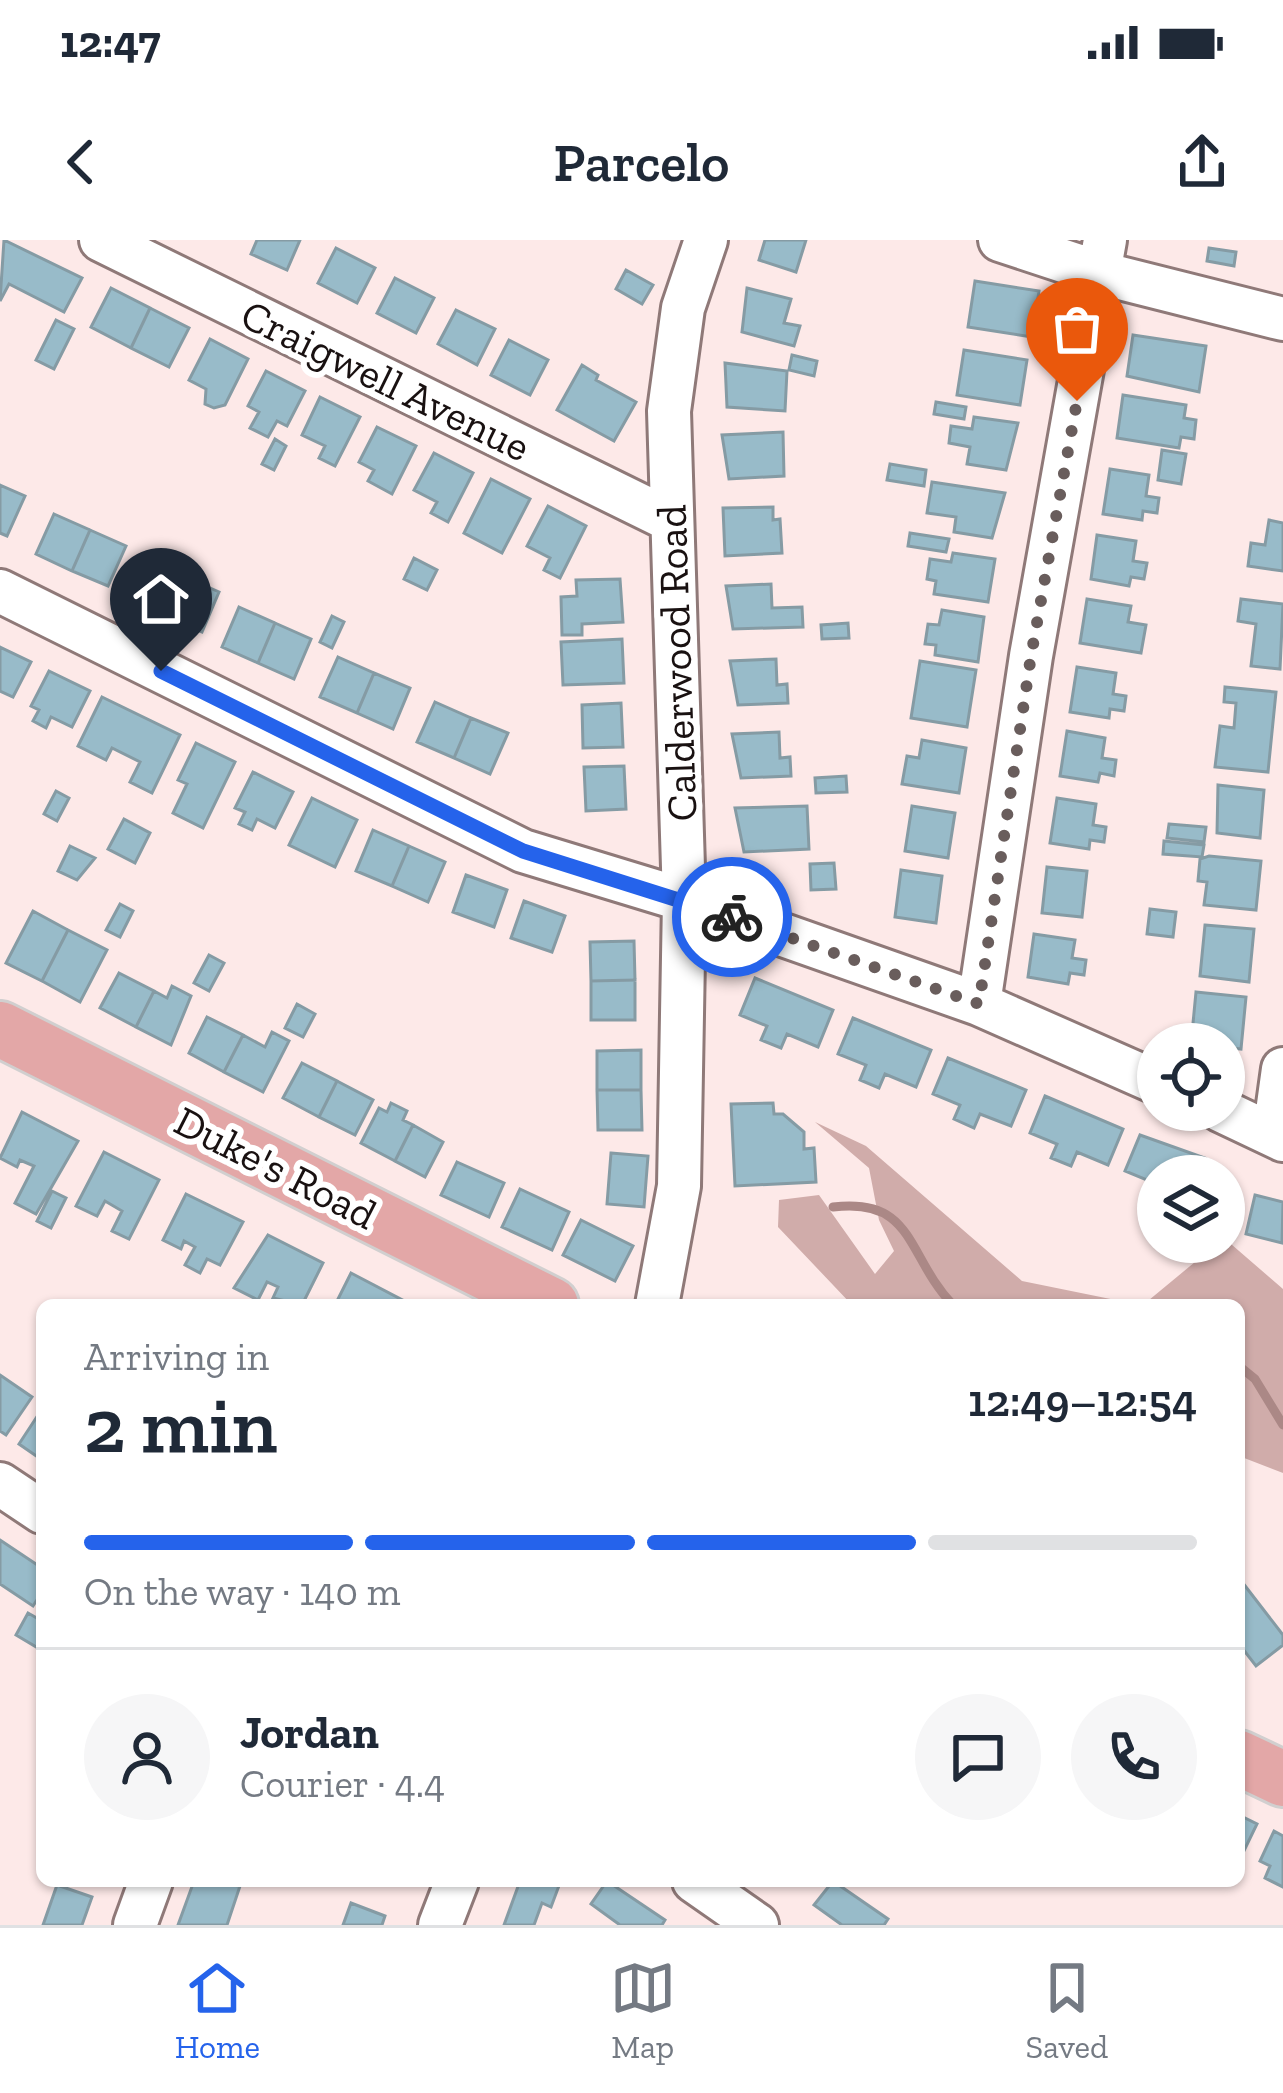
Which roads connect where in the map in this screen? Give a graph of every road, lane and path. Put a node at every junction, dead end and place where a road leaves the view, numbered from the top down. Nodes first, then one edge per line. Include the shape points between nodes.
1 (101, 240) edge
2 (706, 240) edge
3 (1000, 240) edge
4 (1103, 256) edge
5 (1283, 319) edge
6 (670, 520) junction
7 (0, 591) edge
8 (684, 900) junction
9 (979, 1004) junction
10 (0, 1030) edge
11 (1283, 1069) edge
12 (1137, 1074) edge
13 (1245, 1121) edge
14 (1279, 1137) edge
15 (539, 1299) edge
16 (657, 1299) edge
17 (0, 1484) edge
18 (36, 1508) edge
19 (1245, 1761) edge
20 (1283, 1779) edge
21 (149, 1887) edge
22 (455, 1887) edge
23 (703, 1887) edge
24 (135, 1925) edge
25 (440, 1925) edge
26 (757, 1925) edge

1 - 6 street, Craigwell Avenue
2 - 6 street, Calderwood Road via 683,308 669,411
3 - 4 street
4 - 5 street
4 - 9 street
6 - 8 street, Calderwood Road
7 - 8 street via 523,851
8 - 9 street
8 - 16 street, Calderwood Road via 679,1186
9 - 12 street
10 - 15 main road, Duke's Road
11 - 14 street
13 - 14 street
17 - 18 street
19 - 20 main road
21 - 24 street
22 - 25 street
23 - 26 street

